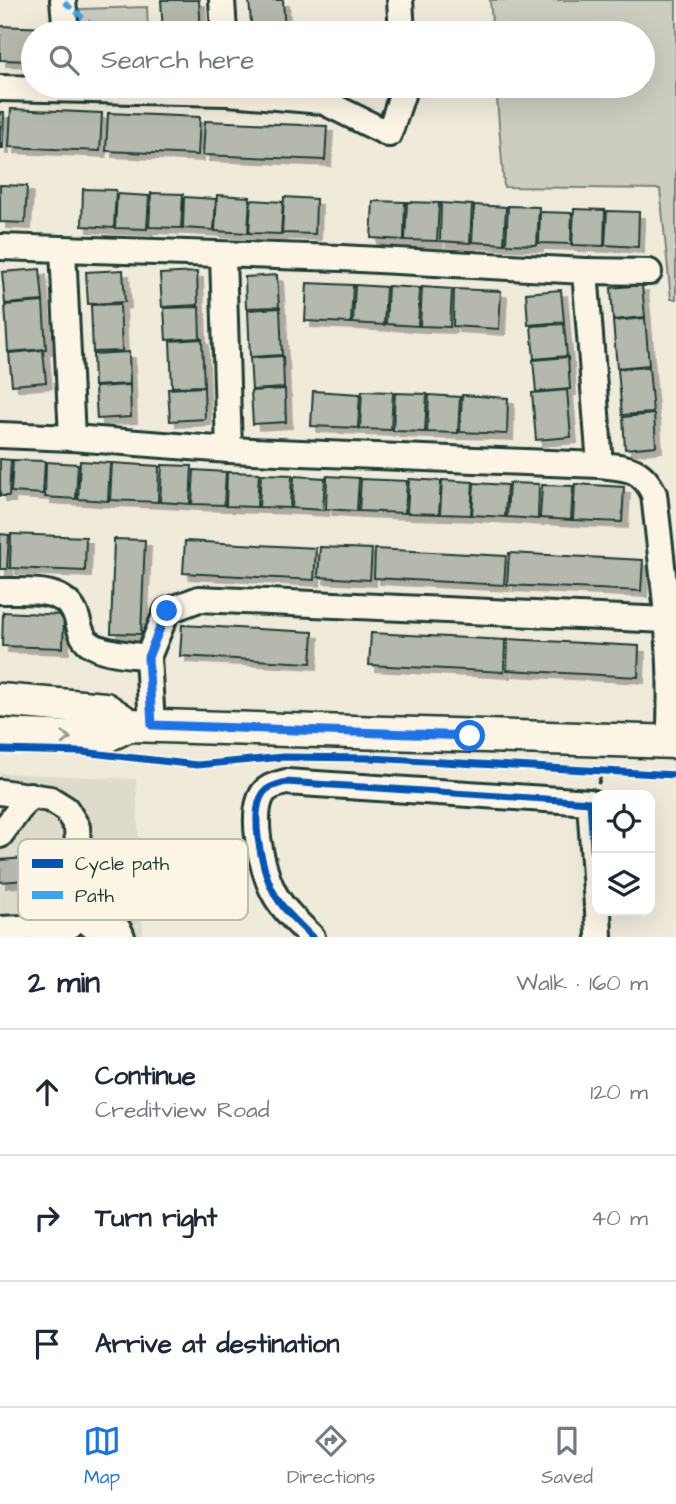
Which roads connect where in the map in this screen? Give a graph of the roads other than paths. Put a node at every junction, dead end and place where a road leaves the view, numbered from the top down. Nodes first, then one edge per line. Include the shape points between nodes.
1 (63, 0) edge
2 (222, 0) edge
3 (400, 0) edge
4 (64, 21) edge
5 (223, 21) edge
6 (401, 21) edge
7 (0, 88) edge
8 (21, 88) edge
9 (293, 98) edge
10 (401, 98) edge
11 (0, 247) edge
12 (62, 250) junction
13 (223, 256) junction
14 (585, 271) junction
15 (649, 272) dead end
16 (0, 435) edge
17 (72, 438) junction
18 (229, 450) junction
19 (600, 465) junction
20 (0, 591) edge
21 (667, 620) junction
22 (148, 657) junction
23 (0, 700) edge
24 (140, 725) junction
25 (0, 735) edge
26 (673, 742) edge
27 (0, 792) edge
28 (30, 795) junction
29 (0, 835) edge
30 (77, 839) edge
31 (593, 853) edge
32 (598, 916) edge
33 (76, 925) edge
34 (0, 929) edge
35 (122, 937) edge
36 (312, 937) edge
37 (599, 937) edge

1 - 4 street
2 - 5 street
3 - 6 street
7 - 8 street
9 - 10 street via 322,102 389,134
11 - 12 street
12 - 13 street
12 - 17 street
13 - 14 street
13 - 18 street
14 - 15 street
14 - 19 street
16 - 17 street
17 - 18 street
18 - 19 street
19 - 21 street via 631,469 647,479 654,494
20 - 22 street via 48,593 66,600 91,645
21 - 22 street via 199,599 167,611
21 - 26 street
22 - 24 street
23 - 24 main road via 105,709
25 -> 24 main road via 99,739
24 - 26 main road
27 - 28 street
28 - 29 street
28 - 30 street via 66,808 77,827
31 - 36 street via 590,802 286,782 275,785 265,791 258,812 258,838 273,891
32 - 37 street
33 - 34 street
33 - 35 street via 110,923 120,929

